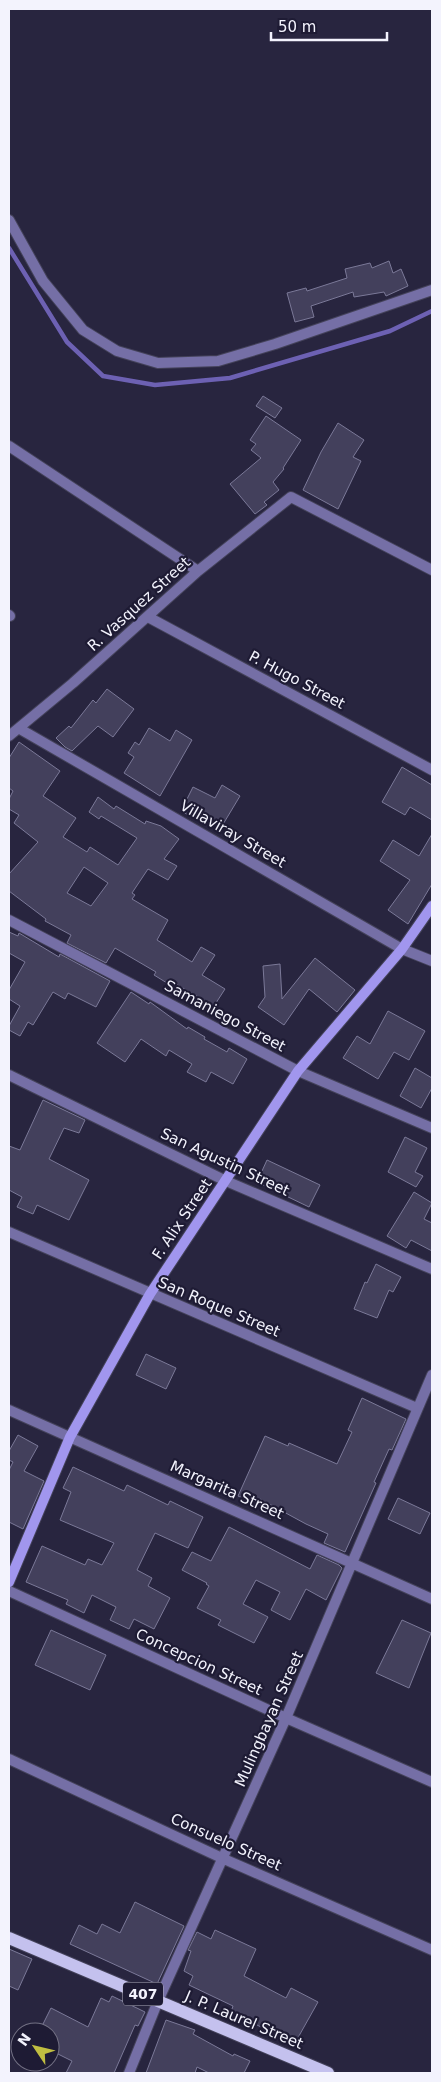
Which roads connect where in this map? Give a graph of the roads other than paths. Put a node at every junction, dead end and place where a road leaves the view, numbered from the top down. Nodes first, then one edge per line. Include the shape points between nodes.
1 (9, 220) edge
2 (432, 290) edge
3 (9, 446) edge
4 (432, 570) edge
5 (198, 571) junction
6 (148, 617) junction
7 (20, 729) junction
8 (9, 736) edge
9 (432, 770) edge
10 (432, 906) edge
11 (9, 920) edge
12 (402, 949) junction
13 (432, 961) edge
14 (298, 1071) junction
15 (9, 1075) edge
16 (432, 1128) edge
17 (226, 1181) junction
18 (9, 1232) edge
19 (432, 1269) edge
20 (150, 1294) junction
21 (432, 1375) edge
22 (418, 1408) junction
23 (9, 1410) edge
24 (70, 1437) junction
25 (353, 1563) junction
26 (9, 1582) edge
27 (9, 1591) edge
28 (432, 1599) edge
29 (286, 1718) junction
30 (9, 1759) edge
31 (432, 1782) edge
32 (224, 1859) junction
33 (9, 1938) edge
34 (432, 1950) edge
35 (158, 2001) junction
36 (129, 2073) edge
37 (328, 2073) edge

1 - 2 street via 43,281 83,330 117,351 158,362 218,361
3 - 5 street
4 - 5 street, R. Vasquez Street via 291,497
5 - 6 street, R. Vasquez Street
6 - 7 street, R. Vasquez Street
6 - 9 street, P. Hugo Street
7 - 8 street, R. Vasquez Street
7 - 12 street, Villaviray Street
10 - 12 main road, F. Alix Street
11 - 14 street, Samaniego Street
12 - 13 street, Villaviray Street
12 - 14 main road, F. Alix Street
14 - 16 street, Samaniego Street
14 - 17 main road, F. Alix Street
15 - 17 street, San Agustin Street
17 - 19 street, San Agustin Street
17 - 20 main road, F. Alix Street
18 - 20 street, San Roque Street
20 - 22 street, San Roque Street
20 - 24 main road, F. Alix Street
21 - 22 street, Mulingbayan Street
22 - 25 street, Mulingbayan Street
23 - 24 street, Margarita Street
24 - 25 street, Margarita Street
24 - 26 main road, F. Alix Street
25 - 28 street, Margarita Street
25 - 29 street, Mulingbayan Street
27 - 29 street, Concepcion Street
29 - 31 street, Concepcion Street
29 - 32 street, Mulingbayan Street
30 - 32 street, Consuelo Street
32 - 34 street, Consuelo Street
32 - 35 street, Mulingbayan Street
33 - 35 main road, J. P. Laurel Street / 407
35 - 36 street, Mulingbayan Street
35 - 37 main road, J. P. Laurel Street / 407

